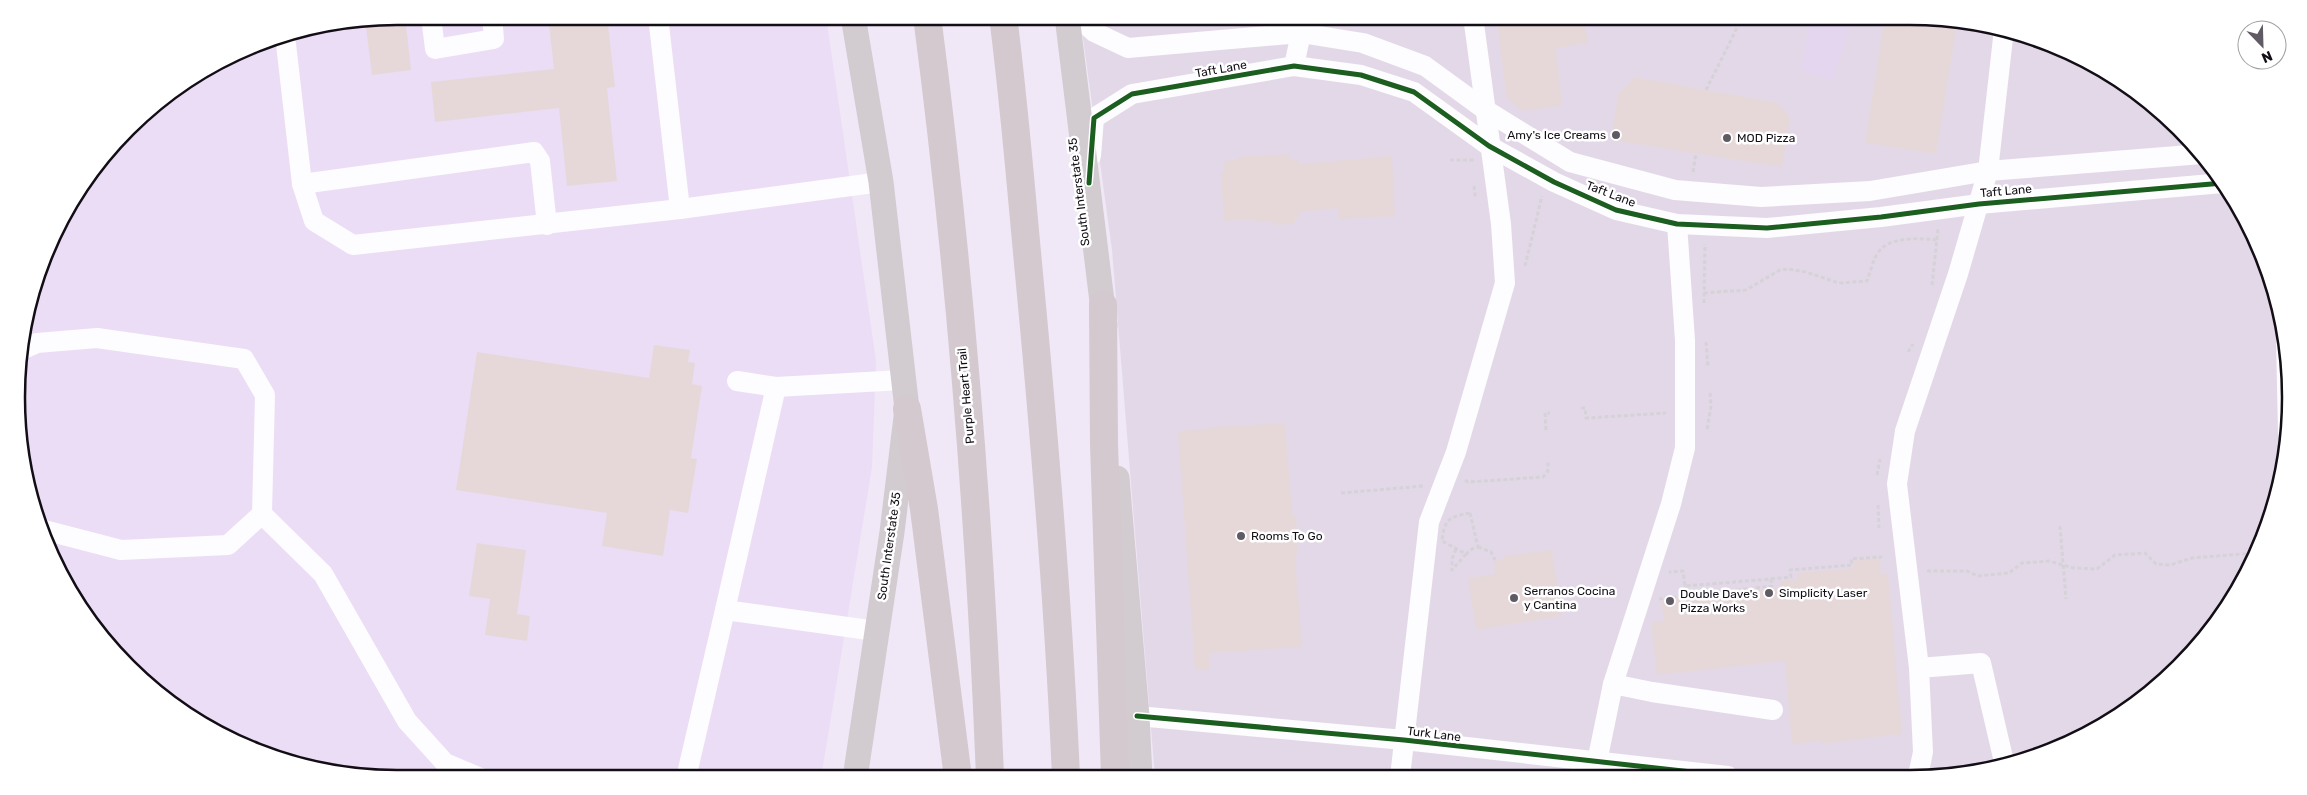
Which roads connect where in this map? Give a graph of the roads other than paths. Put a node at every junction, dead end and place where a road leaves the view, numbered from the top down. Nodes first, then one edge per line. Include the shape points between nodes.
1 (432, 25) edge
2 (493, 25) edge
3 (659, 25) edge
4 (855, 25) edge
5 (929, 25) edge
6 (1004, 25) edge
7 (1068, 25) edge
8 (1087, 25) edge
9 (1300, 25) edge
10 (1474, 25) edge
11 (2003, 37) edge
12 (286, 43) edge
13 (1294, 66) junction
14 (1484, 109) junction
15 (1490, 146) junction
16 (2192, 155) edge
17 (1988, 171) junction
18 (881, 182) junction
19 (1089, 183) junction
20 (302, 184) junction
21 (2215, 185) edge
22 (1979, 204) junction
23 (680, 209) junction
24 (1677, 224) junction
25 (547, 225) junction
26 (1103, 305) junction
27 (28, 347) edge
28 (902, 380) junction
29 (737, 381) dead end
30 (776, 388) junction
31 (907, 409) junction
32 (262, 514) junction
33 (50, 532) edge
34 (725, 610) junction
35 (876, 631) junction
36 (1919, 668) junction
37 (1614, 684) junction
38 (1773, 710) dead end
39 (1137, 716) junction
40 (1404, 740) junction
41 (2003, 758) edge
42 (1597, 762) junction
43 (462, 770) edge
44 (688, 770) edge
45 (856, 770) edge
46 (957, 770) edge
47 (990, 770) edge
48 (1066, 770) edge
49 (1116, 770) edge
50 (1140, 770) edge
51 (1401, 770) edge
52 (1672, 770) edge
53 (1919, 770) edge

1 - 2 street via 435,49 494,39
3 - 23 street
4 - 18 main road, South Interstate 35
5 - 47 highway, Purple Heart Trail via 943,139 967,408
6 - 48 highway via 1042,407
7 - 19 main road, South Interstate 35
8 - 9 street, Taft Lane via 1094,32 1128,48
9 - 13 street
9 - 14 street, Taft Lane via 1363,43 1425,66
10 - 14 street
11 - 17 street
12 - 20 street
13 - 15 street, Taft Lane via 1361,75 1414,92
13 - 19 street, Taft Lane via 1132,94 1094,118
14 - 15 street
14 - 17 street, Taft Lane via 1570,162 1675,190 1761,197 1870,191
15 - 24 street, Taft Lane via 1551,180 1616,210
15 - 40 street via 1506,283 1456,452 1429,522
16 - 17 street, Taft Lane
17 - 22 street
18 - 23 street
18 - 28 main road, South Interstate 35
19 - 26 main road, South Interstate 35
20 - 25 street via 314,220 353,245
20 - 25 street via 534,152 540,161
21 - 22 street, Taft Lane
22 - 24 street, Taft Lane via 1767,228
22 - 36 street via 1905,431 1897,484
23 - 25 street
24 - 37 street via 1685,340 1685,448 1671,504
26 - 39 main road, South Interstate 35
26 - 49 highway via 1104,444
27 - 32 street via 37,343 97,338 244,360 265,395
28 - 30 street
28 - 31 main road, South Interstate 35
29 - 30 street
30 - 34 street
31 - 35 main road, South Interstate 35
31 - 46 highway via 924,509
32 - 33 street via 228,545 121,550
32 - 43 street via 323,574 407,721 445,763
34 - 35 street
34 - 44 street
35 - 45 main road, South Interstate 35
36 - 41 street via 1981,663
36 - 53 street via 1923,752
37 - 38 street
37 - 42 street
39 - 40 street, Turk Lane
39 - 50 main road, South Interstate 35
40 - 42 street, Turk Lane
40 - 51 street
42 - 52 street, Turk Lane

